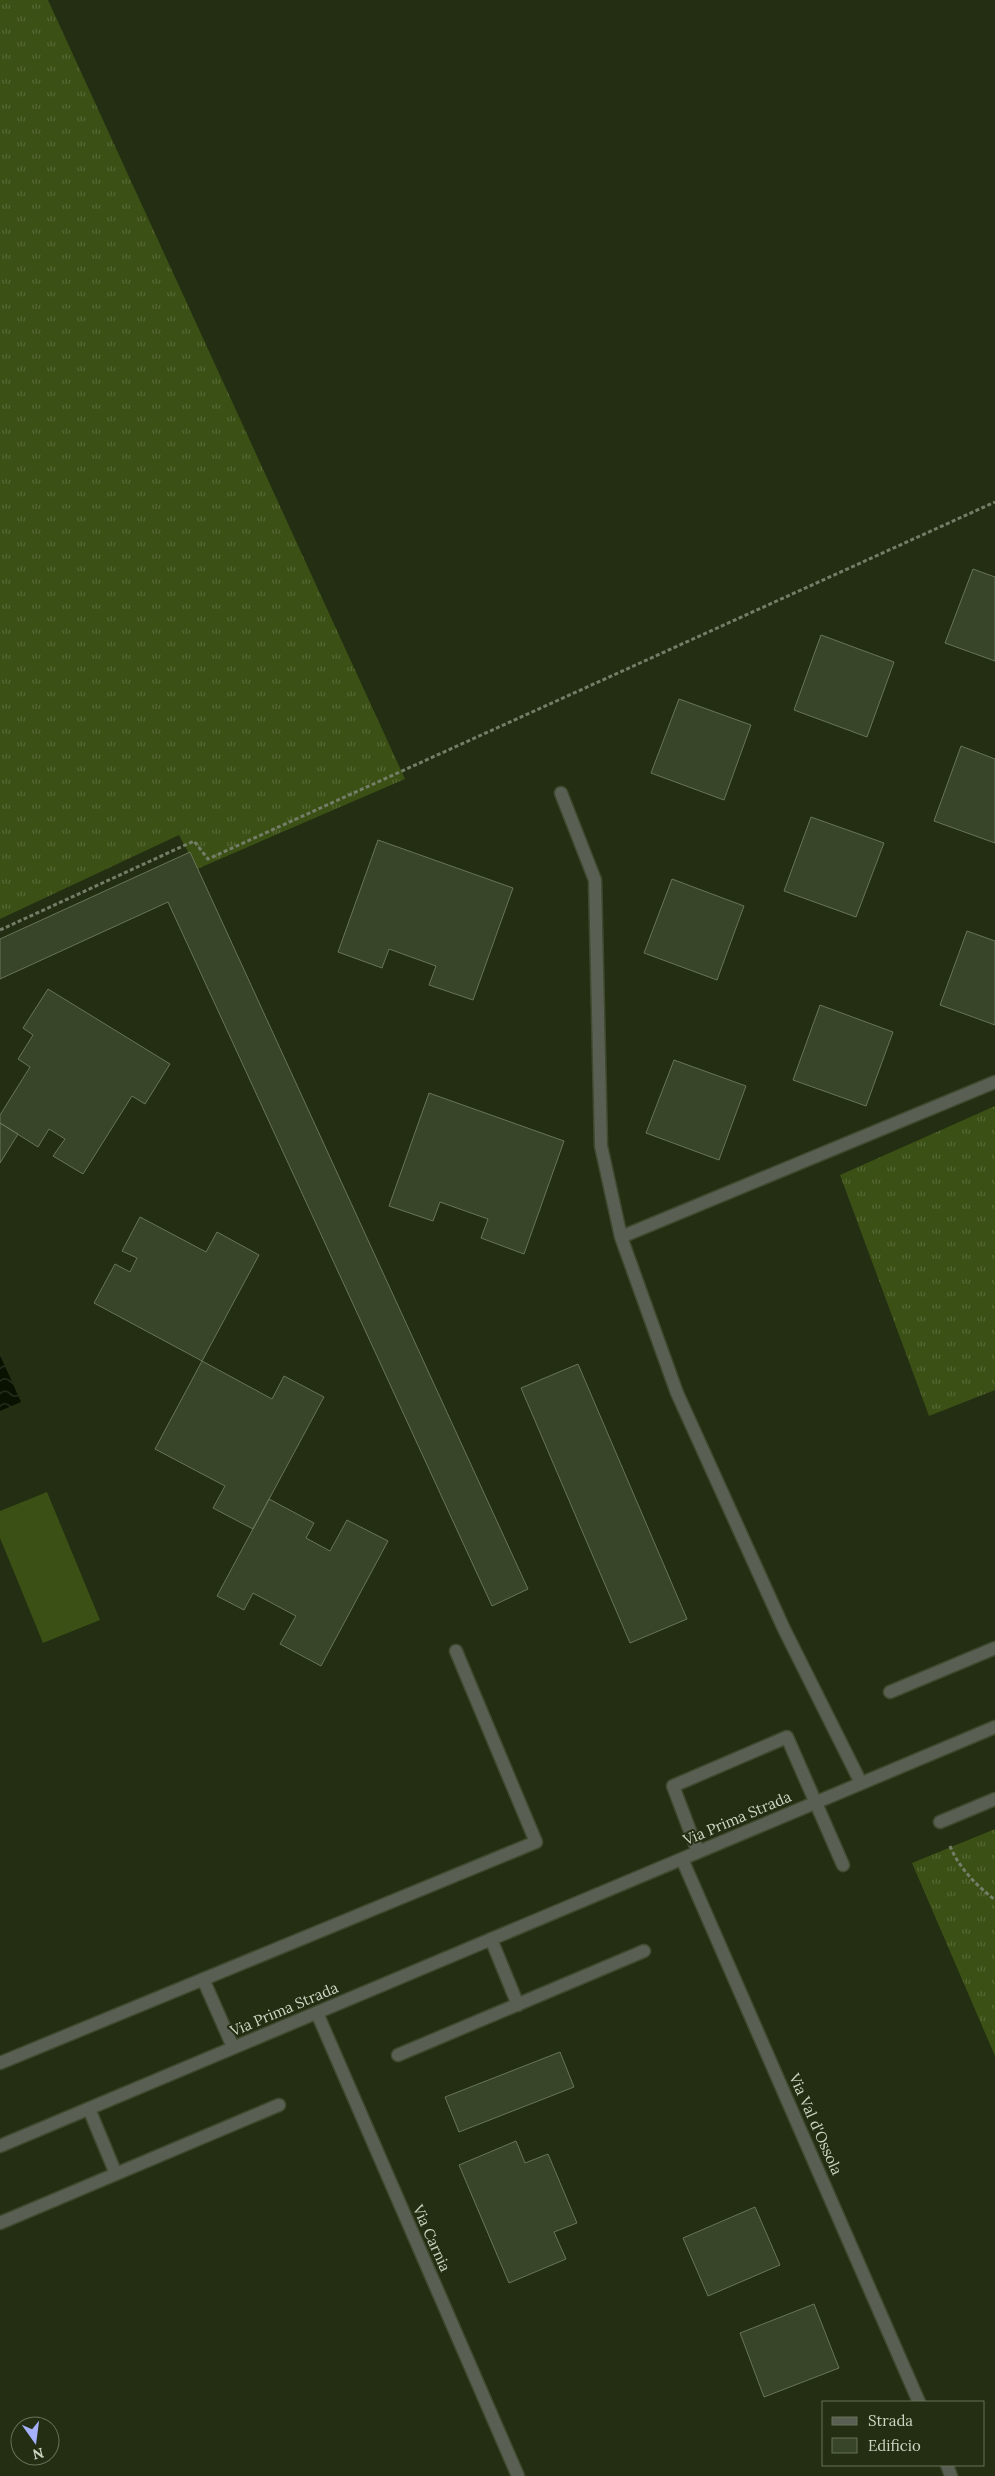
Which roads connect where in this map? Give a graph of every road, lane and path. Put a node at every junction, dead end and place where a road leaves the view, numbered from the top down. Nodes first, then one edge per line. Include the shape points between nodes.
1 (995, 502) edge
2 (561, 794) dead end
3 (0, 930) edge
4 (995, 1082) edge
5 (621, 1237) junction
6 (995, 1648) edge
7 (456, 1651) dead end
8 (890, 1692) dead end
9 (995, 1727) edge
10 (861, 1783) junction
11 (995, 1799) edge
12 (816, 1802) junction
13 (940, 1822) dead end
14 (952, 1851) dead end
15 (698, 1852) junction
16 (682, 1858) junction
17 (843, 1865) dead end
18 (995, 1900) edge
19 (491, 1939) junction
20 (644, 1951) dead end
21 (203, 1979) junction
22 (518, 2005) junction
23 (317, 2012) junction
24 (233, 2048) junction
25 (398, 2055) dead end
26 (0, 2063) edge
27 (279, 2105) dead end
28 (89, 2109) junction
29 (0, 2146) edge
30 (116, 2174) junction
31 (0, 2223) edge
32 (919, 2401) edge
33 (518, 2476) edge

1 - 3 path via 208,859 194,841
2 - 5 street via 595,880 601,1146
4 - 5 street
5 - 10 street via 678,1393 784,1628
6 - 8 street
7 - 21 street via 536,1842
9 - 10 street, Via Prima Strada
10 - 12 street, Via Prima Strada
11 - 13 street
12 - 15 street, Via Prima Strada
12 - 15 street via 787,1737 673,1786
12 - 17 street
14 - 18 path via 980,1888
15 - 16 street, Via Prima Strada
16 - 19 street, Via Prima Strada
16 - 32 street, Via Val d'Ossola
19 - 22 street
19 - 23 street, Via Prima Strada
20 - 22 street
21 - 24 street
21 - 26 street
22 - 25 street
23 - 24 street, Via Prima Strada
23 - 33 street, Via Carnia
24 - 28 street, Via Prima Strada
27 - 30 street
28 - 29 street, Via Prima Strada
28 - 30 street
30 - 31 street

